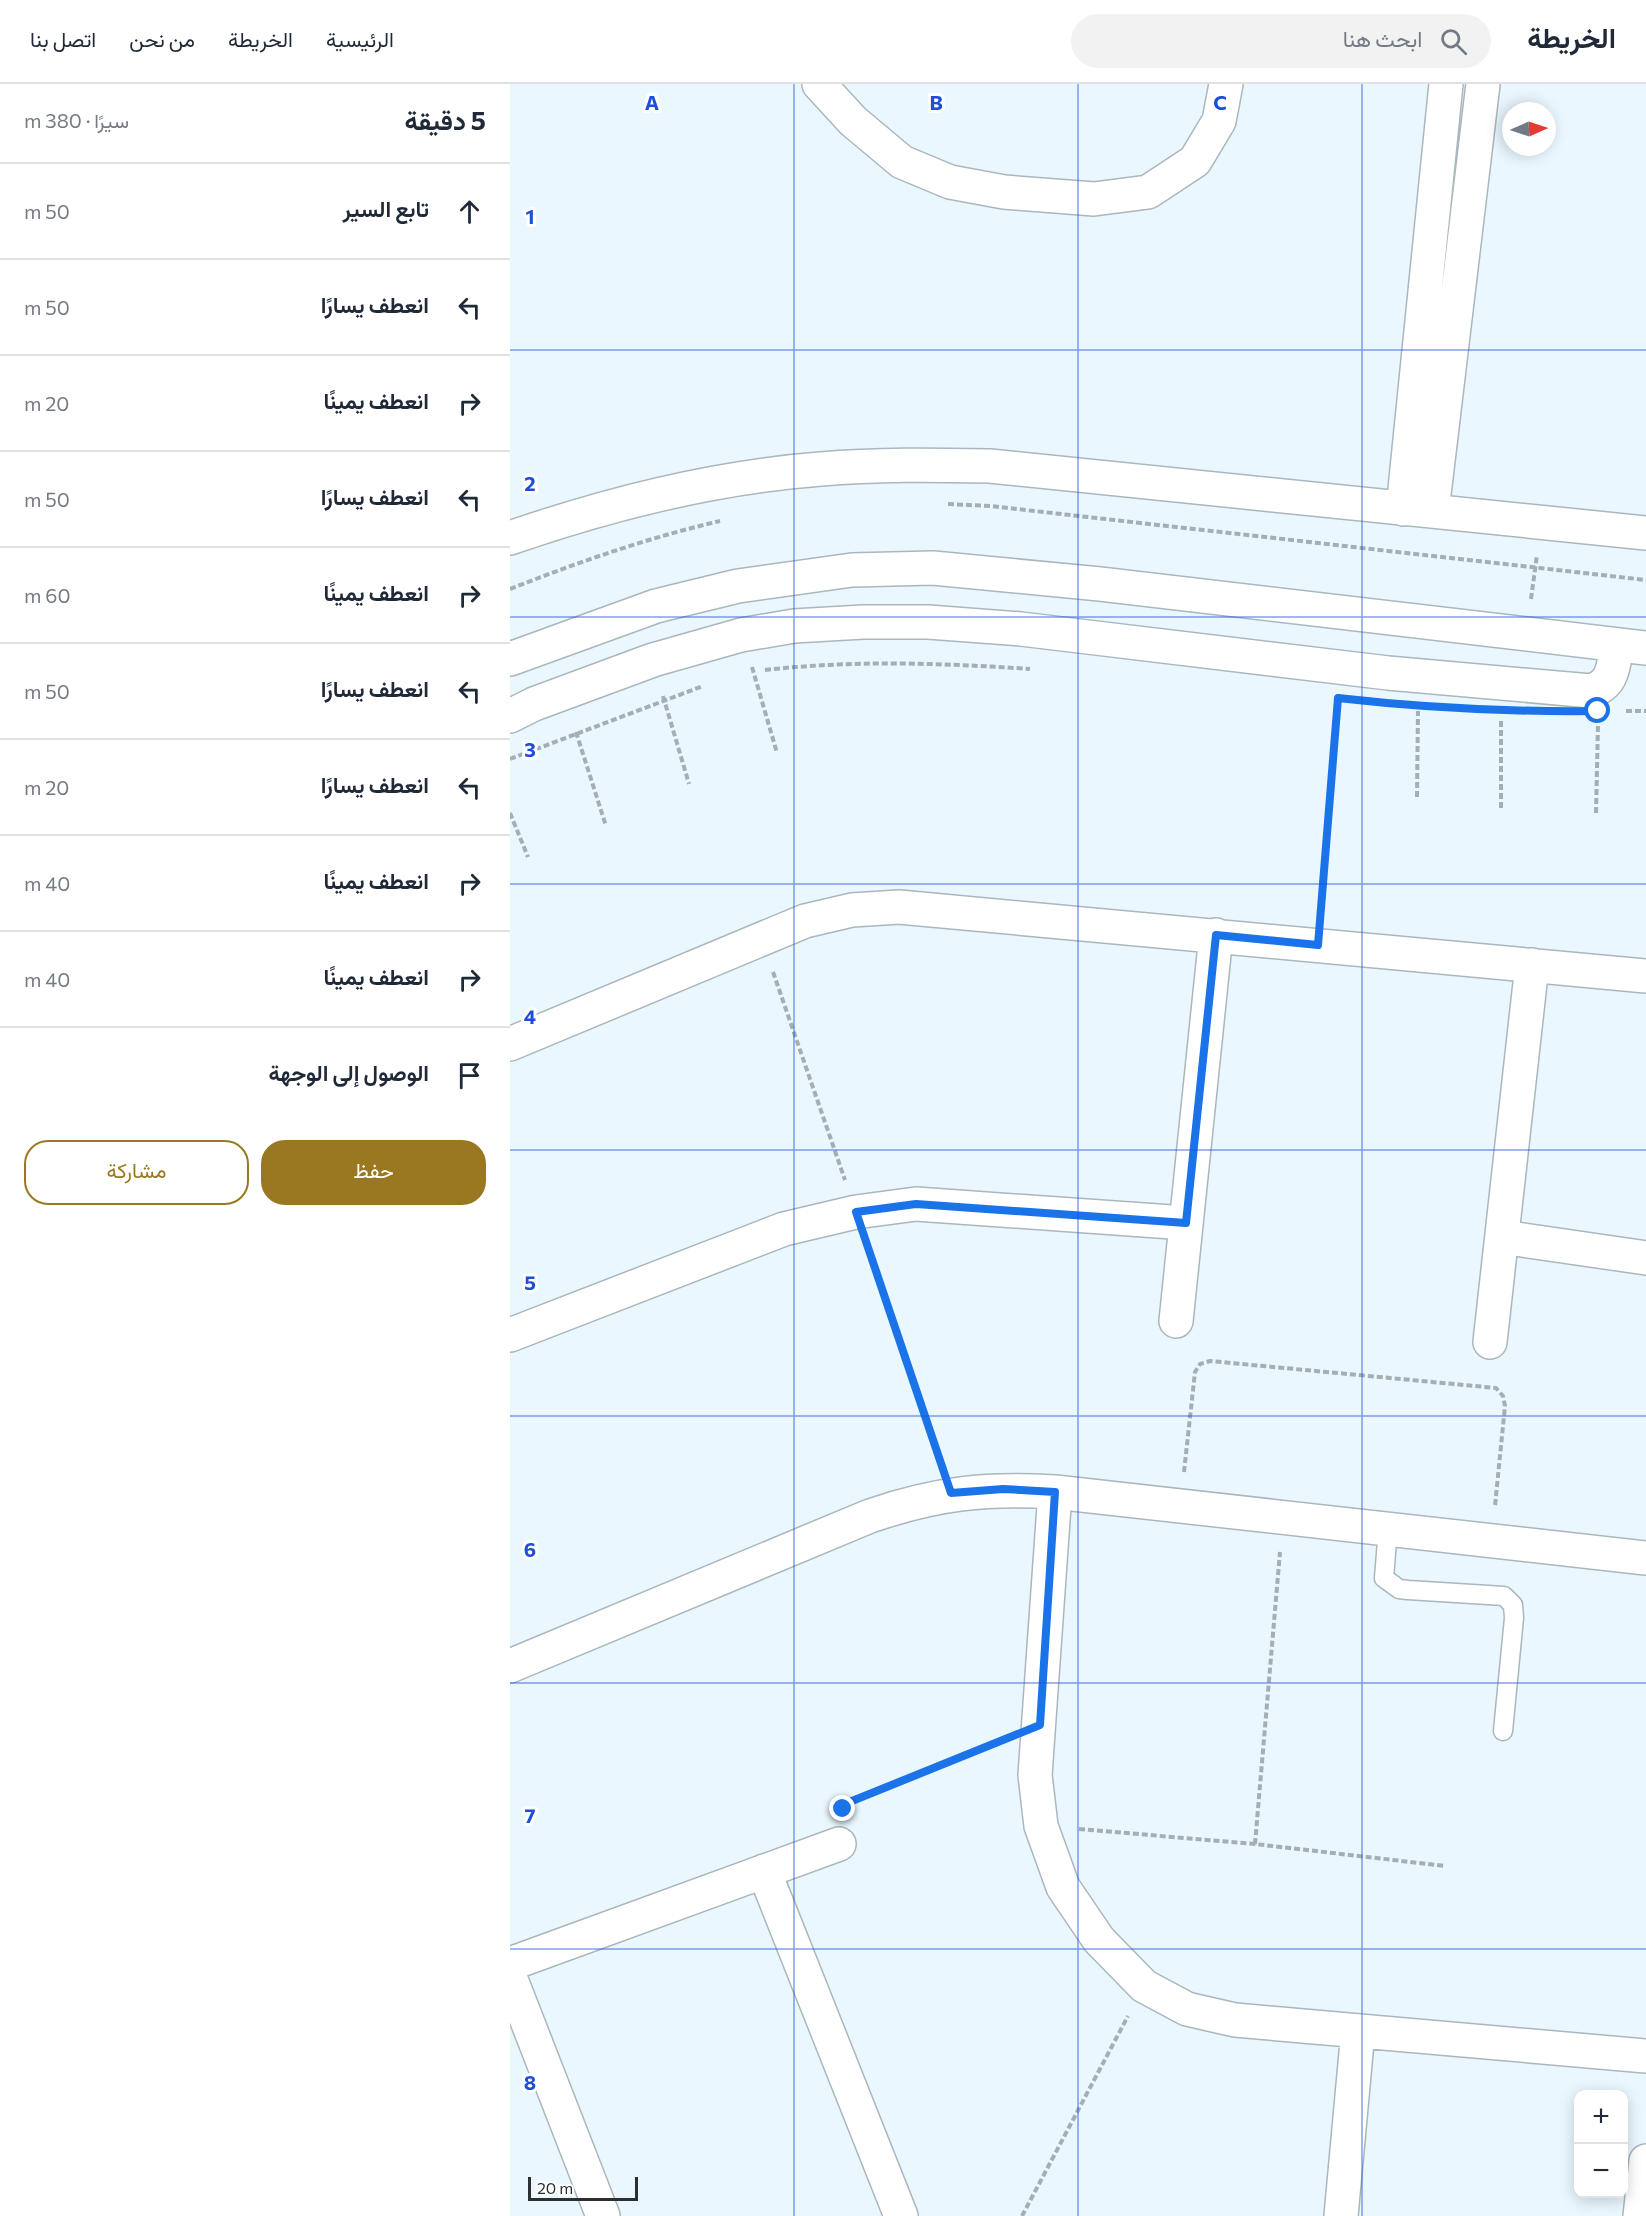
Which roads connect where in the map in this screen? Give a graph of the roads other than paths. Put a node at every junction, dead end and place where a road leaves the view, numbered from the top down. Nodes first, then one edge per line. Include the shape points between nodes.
1 (819, 84) edge
2 (1226, 84) edge
3 (1446, 84) edge
4 (1483, 84) edge
5 (1418, 510) junction
6 (1646, 533) edge
7 (510, 538) edge
8 (1631, 646) edge
9 (510, 659) edge
10 (510, 716) edge
11 (1216, 935) junction
12 (1532, 965) junction
13 (1646, 976) edge
14 (510, 1044) edge
15 (1186, 1223) junction
16 (1502, 1237) junction
17 (1646, 1258) edge
18 (1176, 1321) dead end
19 (510, 1335) edge
20 (1490, 1342) dead end
21 (1055, 1492) junction
22 (1388, 1529) junction
23 (1646, 1558) edge
24 (510, 1666) edge
25 (1503, 1731) dead end
26 (839, 1844) road end
27 (764, 1871) junction
28 (510, 1964) edge
29 (510, 1977) edge
30 (1358, 2031) junction
31 (1646, 2056) edge
32 (1646, 2161) edge
33 (603, 2216) edge
34 (901, 2216) edge
35 (1341, 2216) edge
36 (1640, 2216) edge

1 - 2 street via 902,162 950,182 1004,192 1094,199 1148,192 1195,161 1220,121
3 - 5 street
4 - 5 street
5 - 6 street
5 - 7 street via 990,466 905,465 737,479 572,516
8 - 9 street via 933,568 852,570 738,586 656,606
8 - 10 street via 1609,682 1591,691 1388,673 972,625 863,622 794,626 741,635 653,660
11 - 12 street
11 - 14 street via 900,907 852,910 761,937
11 - 15 street
12 - 13 street
12 - 16 street
15 - 18 street
15 - 19 street via 916,1204 856,1212 784,1229
16 - 17 street
16 - 20 street
21 - 22 street
21 - 24 street via 1003,1489 951,1493 911,1502
21 - 30 street via 1035,1775 1041,1826 1063,1887 1099,1940 1144,1986 1187,2009 1235,2020
22 - 23 street
22 - 25 lane via 1384,1578 1390,1584 1408,1590 1504,1596 1513,1605 1515,1618
26 - 27 street
27 - 28 street
27 - 34 street
29 - 33 street
30 - 31 street
30 - 35 street
32 - 36 street

